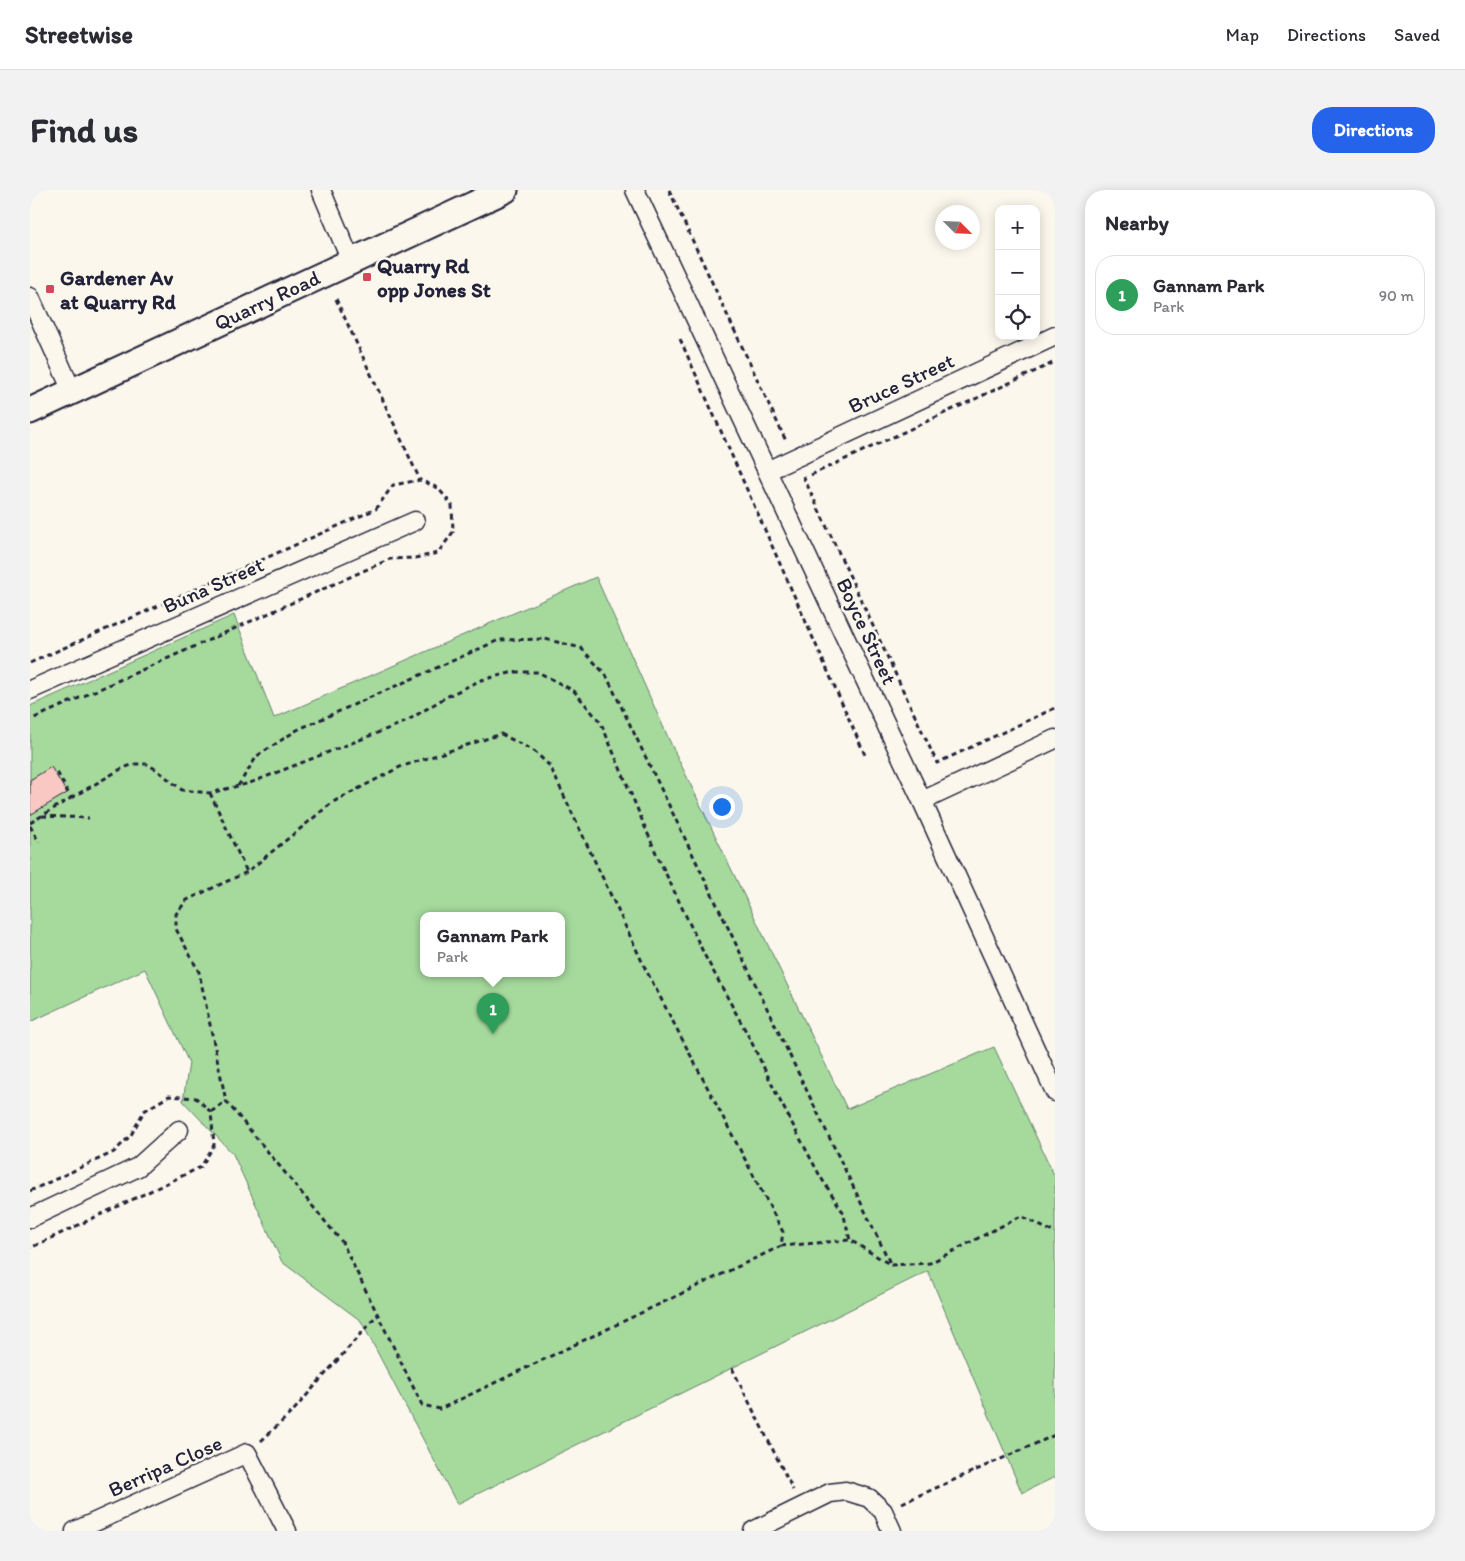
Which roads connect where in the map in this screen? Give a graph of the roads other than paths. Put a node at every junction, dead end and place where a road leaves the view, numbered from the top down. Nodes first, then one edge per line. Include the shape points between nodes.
1 (321, 190) edge
2 (505, 190) edge
3 (635, 190) edge
4 (351, 261) junction
5 (30, 297) edge
6 (1055, 336) edge
7 (72, 391) junction
8 (30, 411) edge
9 (767, 471) junction
10 (415, 521) dead end
11 (30, 690) edge
12 (1055, 739) edge
13 (922, 801) junction
14 (1055, 1092) edge
15 (179, 1130) dead end
16 (30, 1218) edge
17 (75, 1531) edge
18 (287, 1531) edge
19 (753, 1531) edge
20 (892, 1531) edge

1 - 4 street
2 - 4 street, Quarry Road
3 - 9 street, Boyce Street
4 - 7 street, Quarry Road
5 - 7 street
6 - 9 street, Bruce Street
7 - 8 street, Quarry Road
9 - 13 street, Boyce Street
10 - 11 street, Buna Street
12 - 13 street
13 - 14 street, Boyce Street
15 - 16 street via 138,1167
17 - 18 street, Berripa Close via 247,1453
19 - 20 street via 830,1493 846,1492 869,1498 883,1511

